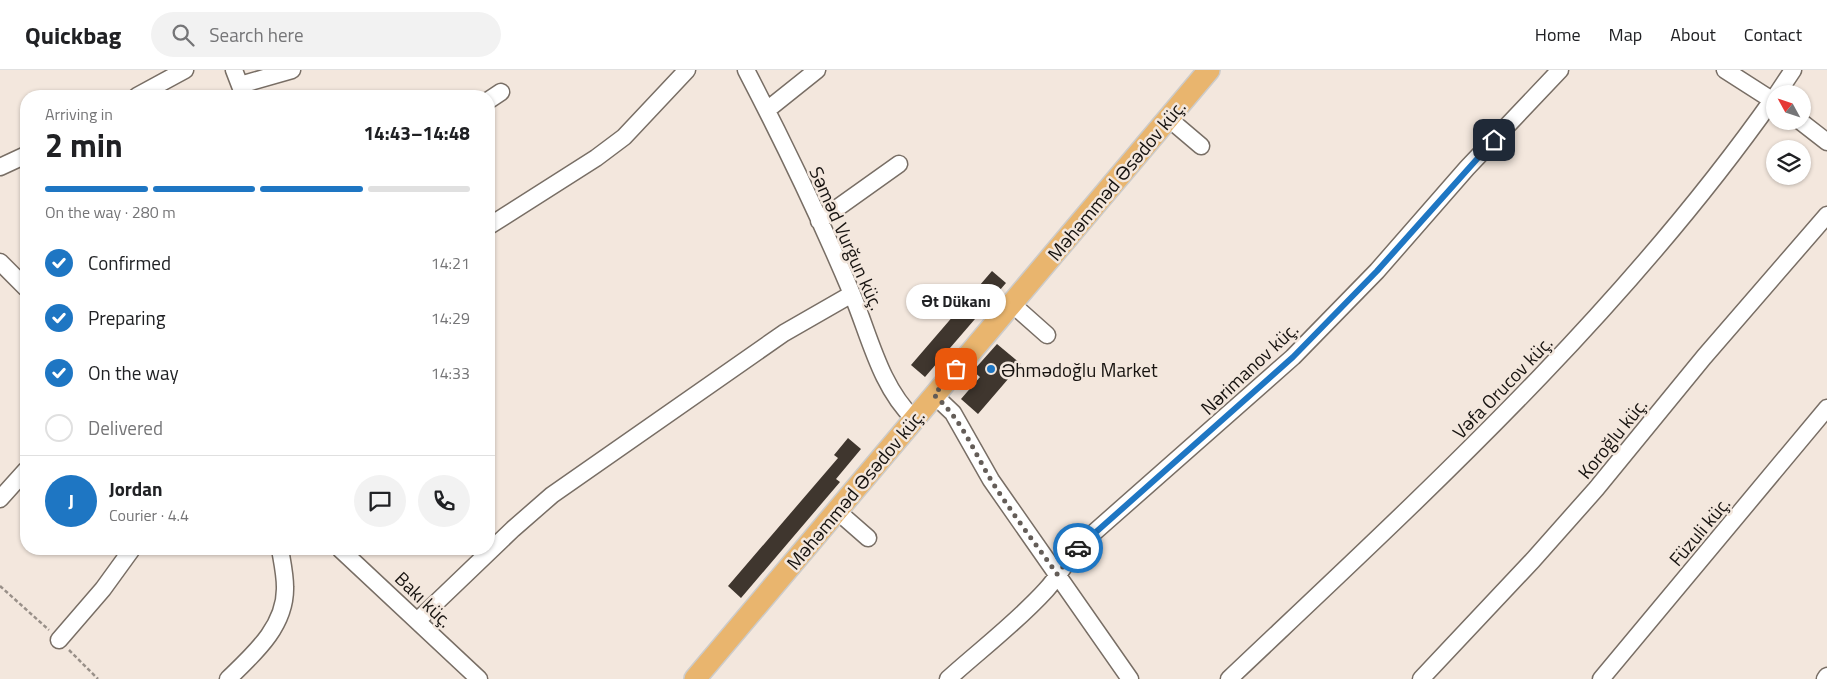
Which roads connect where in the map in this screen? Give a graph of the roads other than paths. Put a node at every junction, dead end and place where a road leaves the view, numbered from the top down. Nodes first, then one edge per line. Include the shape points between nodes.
1 (185, 70) edge
2 (292, 70) edge
3 (687, 70) edge
4 (746, 70) edge
5 (817, 70) edge
6 (1209, 70) edge
7 (1560, 70) edge
8 (1725, 70) edge
9 (1793, 70) edge
10 (239, 84) edge
11 (1783, 85) edge
12 (148, 90) edge
13 (1766, 93) edge
14 (767, 110) junction
15 (1766, 110) edge
16 (1168, 118) junction
17 (1811, 130) edge
18 (1827, 142) edge
19 (1200, 146) dead end
20 (20, 158) edge
21 (899, 164) dead end
22 (0, 167) edge
23 (1827, 215) edge
24 (819, 221) junction
25 (495, 222) edge
26 (0, 262) edge
27 (20, 282) edge
28 (852, 294) junction
29 (1012, 303) junction
30 (1047, 335) dead end
31 (934, 395) junction
32 (1827, 408) edge
33 (914, 419) junction
34 (20, 477) edge
35 (0, 499) edge
36 (836, 510) junction
37 (868, 538) dead end
38 (495, 546) edge
39 (128, 555) edge
40 (281, 555) edge
41 (346, 555) edge
42 (486, 555) edge
43 (1057, 574) junction
44 (417, 621) junction
45 (59, 640) dead end
46 (228, 679) edge
47 (479, 679) edge
48 (694, 679) edge
49 (948, 679) edge
50 (1130, 679) edge
51 (1229, 679) edge
52 (1421, 679) edge
53 (1602, 679) edge

1 - 12 street
2 - 10 street
3 - 25 street via 624,137
4 - 14 street, Səməd Vurğun küç.
5 - 14 street
6 - 16 main road, Məhəmməd Əsədov küç.
7 - 43 street, Nərimanov küç. via 1467,168 1377,271 1293,357 1081,544
8 - 13 street
9 - 11 street, Vəfa Orucov küç.
14 - 24 street, Səməd Vurğun küç.
15 - 51 street, Vəfa Orucov küç. via 1679,223 1602,312 1466,454
16 - 19 street
16 - 29 main road, Məhəmməd Əsədov küç.
17 - 18 street
20 - 22 street
21 - 24 street
23 - 52 street, Koroğlu küç. via 1704,357 1596,489
24 - 28 street, Səməd Vurğun küç.
26 - 27 street
28 - 33 street, Səməd Vurğun küç. via 888,386 901,407
28 - 38 street via 784,333 552,495
29 - 30 street
29 - 31 main road, Məhəmməd Əsədov küç.
31 - 33 main road, Məhəmməd Əsədov küç.
31 - 43 street via 953,413 991,480
32 - 53 street, Füzuli küç.
33 - 36 main road, Məhəmməd Əsədov küç.
34 - 35 street
36 - 37 street
36 - 48 main road, Məhəmməd Əsədov küç.
39 - 45 street
40 - 46 street via 286,588 282,615 264,641
41 - 44 street, Bakı küç.
42 - 44 street
43 - 49 street, Nərimanov küç. via 1028,608
43 - 50 street
44 - 47 street, Bakı küç.

